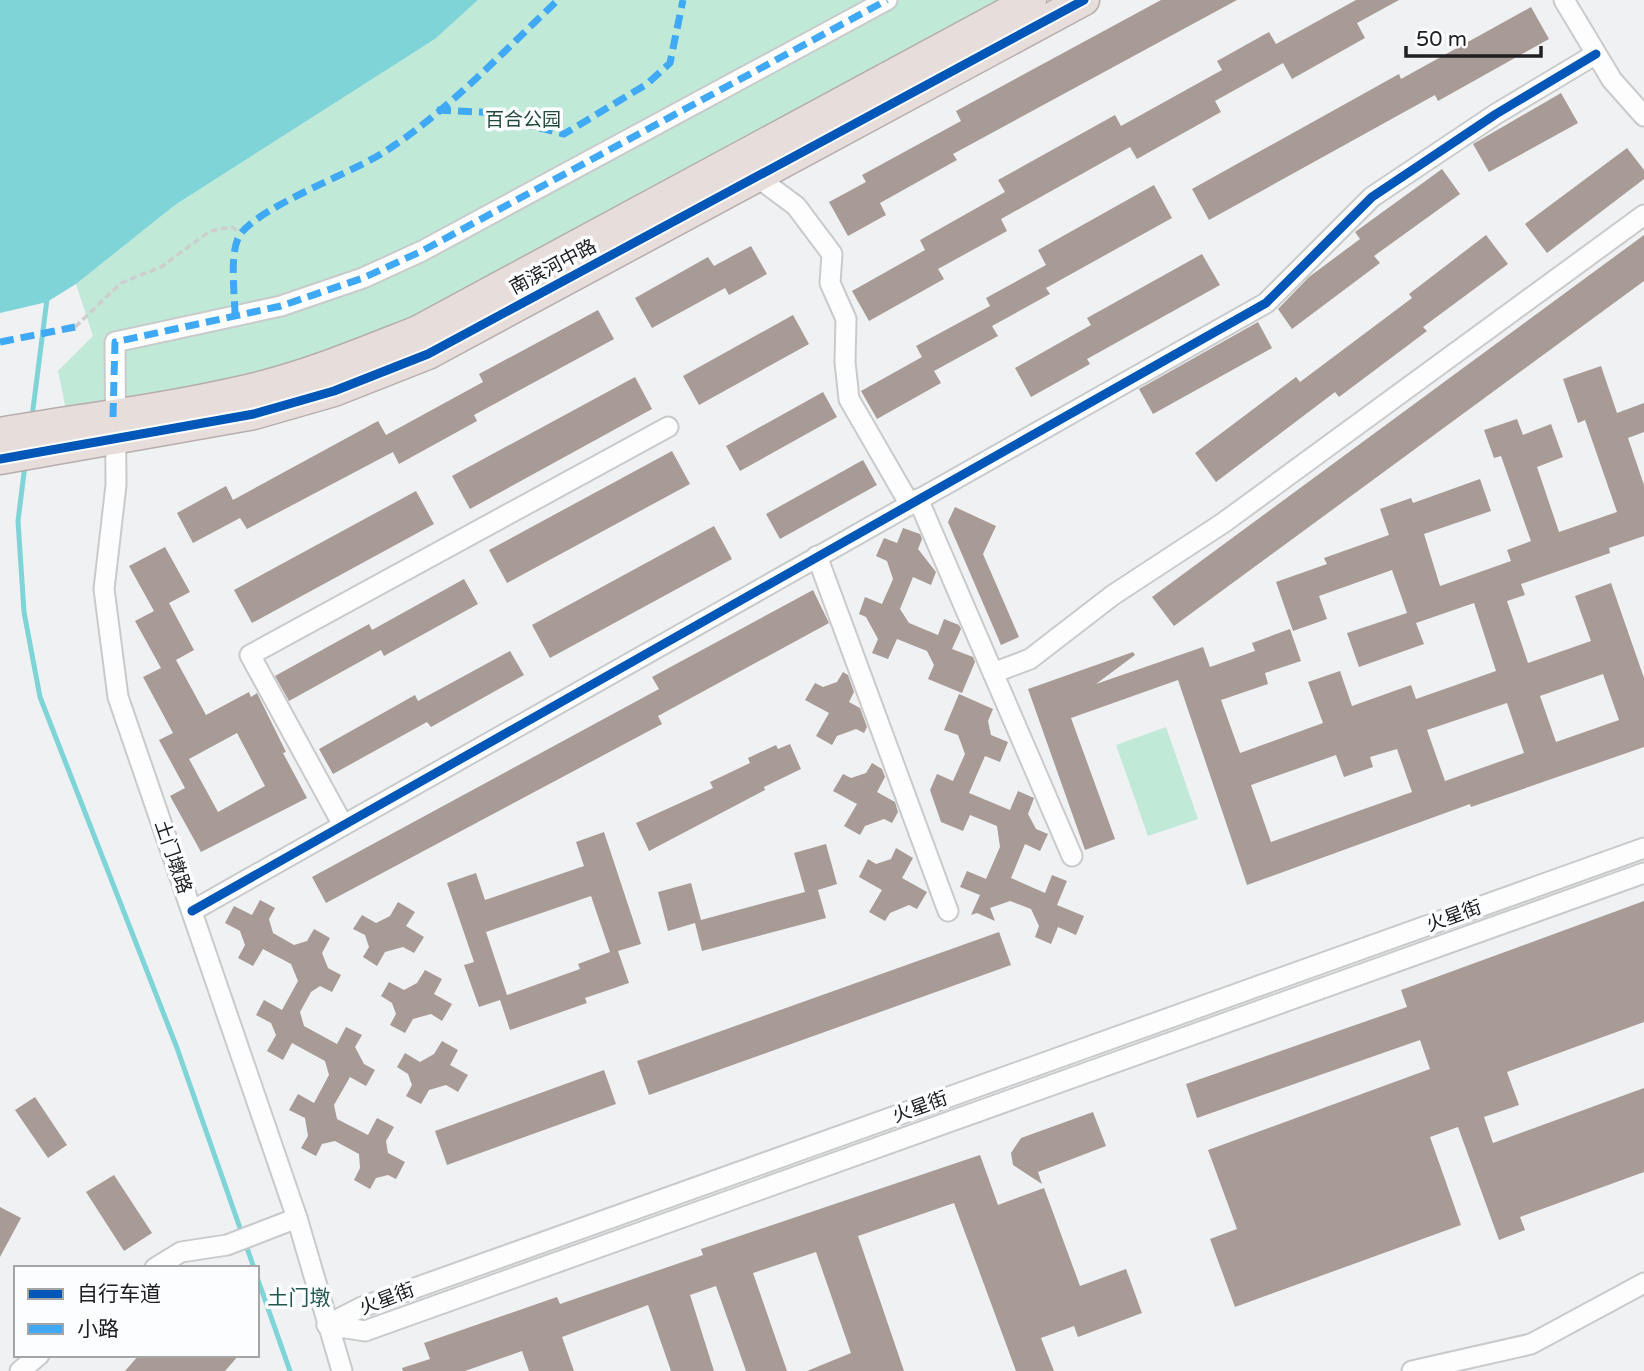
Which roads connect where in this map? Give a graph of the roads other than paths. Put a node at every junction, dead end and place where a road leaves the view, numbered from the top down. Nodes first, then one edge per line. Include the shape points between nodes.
1 (887, 0) edge
2 (1031, 0) edge
3 (1084, 0) edge
4 (1564, 0) edge
5 (1596, 54) junction
6 (1644, 116) edge
7 (757, 177) junction
8 (1644, 215) edge
9 (668, 426) dead end
10 (114, 428) junction
11 (0, 433) edge
12 (63, 435) junction
13 (0, 459) edge
14 (913, 501) junction
15 (817, 556) junction
16 (993, 673) junction
17 (343, 825) junction
18 (1644, 848) edge
19 (1072, 856) dead end
20 (1644, 873) edge
21 (192, 911) junction
22 (948, 911) dead end
23 (297, 1218) junction
24 (158, 1266) edge
25 (1644, 1283) edge
26 (327, 1325) junction
27 (37, 1357) edge
28 (20, 1371) edge
29 (342, 1371) edge
30 (1412, 1371) edge

1 - 10 street, 土门墩路 via 422,251 363,278 281,306 115,342
2 - 10 highway, 南滨河中路 via 418,331 326,367
3 - 7 highway, 南滨河中路
4 - 5 street
5 - 6 street
5 - 14 street via 1372,197 1266,303
7 - 10 highway, 南滨河中路 via 428,354 334,391 254,414
7 - 14 street via 796,206 832,254 830,283 846,319 849,398
8 - 16 street via 1030,659
9 - 17 street via 250,655
10 - 12 highway, 南滨河中路
10 - 21 street, 土门墩路 via 116,485 104,589 118,697
11 - 12 highway, 南滨河中路
12 - 13 highway, 南滨河中路
14 - 15 street
14 - 16 street
15 - 17 street
15 - 22 street
16 - 19 street
17 - 21 street
18 - 26 street, 火星街 via 362,1307
20 - 26 street, 火星街 via 365,1331
21 - 23 street, 土门墩路
23 - 24 street via 227,1245 181,1252
23 - 26 street, 土门墩路
25 - 30 street via 1531,1344
26 - 29 street, 土门墩路
27 - 28 street

